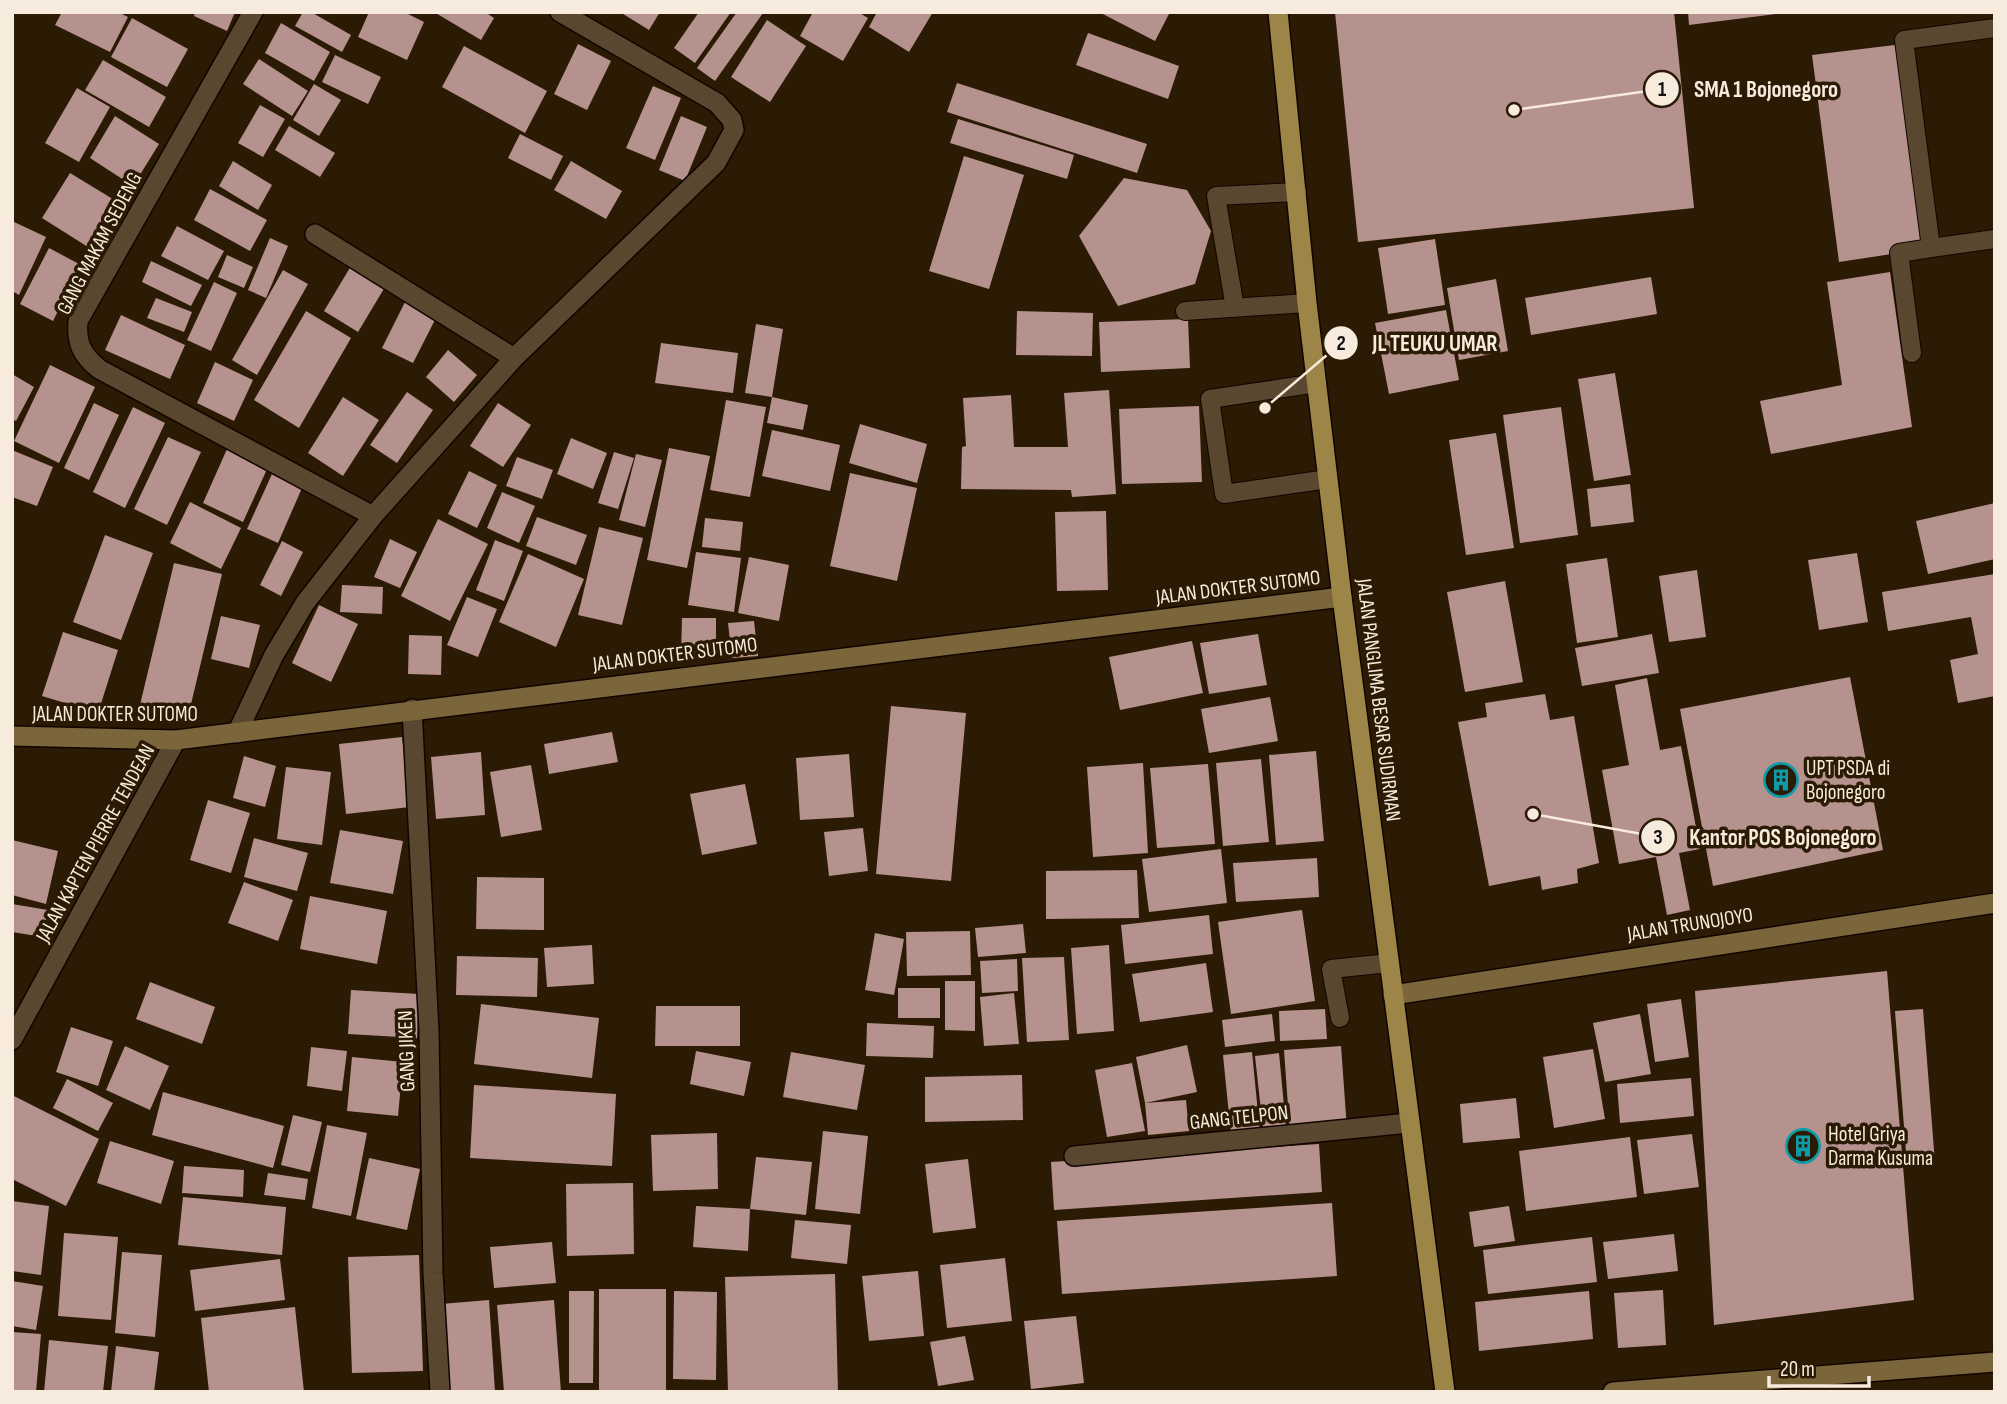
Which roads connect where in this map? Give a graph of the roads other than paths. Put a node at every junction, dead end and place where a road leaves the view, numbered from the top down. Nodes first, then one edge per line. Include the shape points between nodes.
1 (253, 12) edge
2 (560, 12) edge
3 (1278, 12) edge
4 (1995, 28) edge
5 (1297, 192) junction
6 (315, 234) dead end
7 (1995, 239) edge
8 (1931, 248) junction
9 (1307, 303) junction
10 (1235, 307) junction
11 (1185, 311) dead end
12 (1912, 352) dead end
13 (514, 358) junction
14 (1317, 383) junction
15 (1328, 479) junction
16 (373, 516) junction
17 (1342, 597) junction
18 (412, 709) junction
19 (237, 733) junction
20 (12, 736) edge
21 (176, 740) junction
22 (1995, 903) edge
23 (1389, 963) junction
24 (1393, 995) junction
25 (1340, 1018) dead end
26 (12, 1040) edge
27 (1409, 1123) junction
28 (1074, 1156) dead end
29 (1995, 1362) edge
30 (440, 1392) edge
31 (1445, 1392) edge
32 (1613, 1392) edge

1 - 16 street, GANG MAKAM SEDENG via 78,321 77,339 86,358 99,369
2 - 13 street via 717,103 732,120 734,130 716,163
3 - 5 main road, JALAN PANGLIMA BESAR SUDIRMAN
4 - 8 lane via 1904,40
5 - 9 main road, JALAN PANGLIMA BESAR SUDIRMAN
5 - 10 lane via 1216,196
6 - 13 street
7 - 8 lane
8 - 12 lane via 1899,253
9 - 10 lane
9 - 14 main road, JALAN PANGLIMA BESAR SUDIRMAN
10 - 11 lane
13 - 16 street
14 - 15 main road, JALAN PANGLIMA BESAR SUDIRMAN
14 - 15 lane via 1210,399 1224,494
15 - 17 main road, JALAN PANGLIMA BESAR SUDIRMAN
16 - 19 street via 305,603
17 - 18 main road, JALAN DOKTER SUTOMO
17 - 23 main road, JALAN PANGLIMA BESAR SUDIRMAN
18 - 19 main road, JALAN DOKTER SUTOMO
18 - 30 street, GANG JIKEN via 429,1031
19 - 21 main road, JALAN DOKTER SUTOMO
20 - 21 main road, JALAN DOKTER SUTOMO
21 - 26 street, JALAN KAPTEN PIERRE TENDEAN
22 - 24 main road, JALAN TRUNOJOYO
23 - 24 main road, JALAN PANGLIMA BESAR SUDIRMAN
23 - 25 lane via 1331,969
24 - 27 main road, JALAN PANGLIMA BESAR SUDIRMAN
27 - 28 street, GANG TELPON
27 - 31 main road, JALAN PANGLIMA BESAR SUDIRMAN
29 - 32 main road

